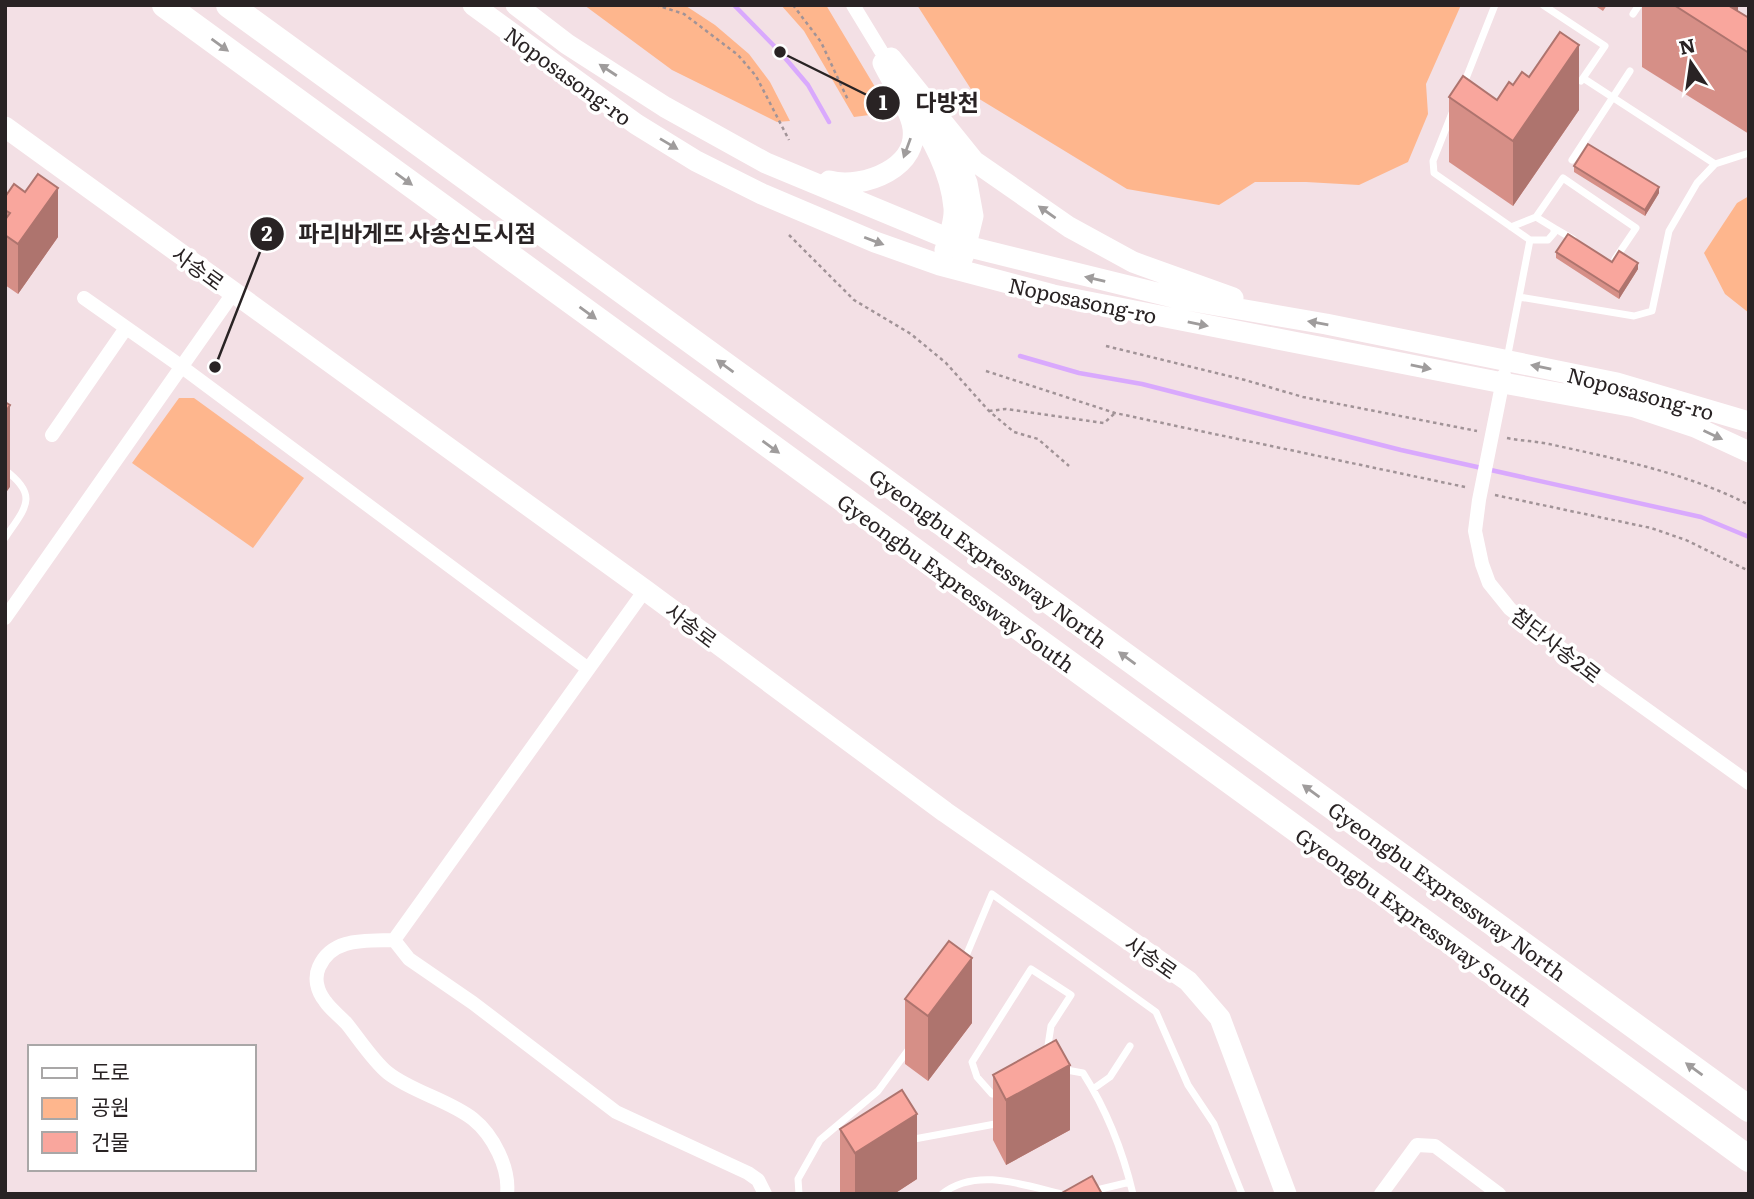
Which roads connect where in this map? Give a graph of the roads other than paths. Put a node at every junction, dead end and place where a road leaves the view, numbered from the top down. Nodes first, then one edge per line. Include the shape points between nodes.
1 (165, 5) edge
2 (229, 5) edge
3 (473, 5) edge
4 (516, 5) edge
5 (853, 5) edge
6 (1495, 5) edge
7 (1543, 5) edge
8 (1639, 5) edge
9 (1633, 14) dead end
10 (885, 57) junction
11 (1630, 71) dead end
12 (1459, 96) edge
13 (1613, 98) junction
14 (1453, 109) edge
15 (5, 127) edge
16 (1749, 153) edge
17 (1572, 160) dead end
18 (1715, 164) junction
19 (780, 169) junction
20 (1536, 217) junction
21 (1511, 227) junction
22 (1554, 228) junction
23 (1531, 240) junction
24 (1577, 242) edge
25 (957, 243) junction
26 (1601, 256) edge
27 (950, 268) junction
28 (234, 292) junction
29 (1519, 297) junction
30 (85, 298) dead end
31 (1288, 318) junction
32 (126, 328) junction
33 (1507, 360) junction
34 (182, 367) junction
35 (1503, 383) junction
36 (1749, 422) edge
37 (52, 435) dead end
38 (1749, 452) edge
39 (5, 470) edge
40 (5, 538) edge
41 (645, 590) junction
42 (5, 618) edge
43 (587, 668) junction
44 (1749, 783) edge
45 (394, 940) junction
46 (960, 968) edge
47 (918, 1036) edge
48 (1130, 1046) dead end
49 (1045, 1066) edge
50 (1058, 1069) edge
51 (1011, 1086) edge
52 (1093, 1088) junction
53 (1006, 1103) junction
54 (1749, 1109) edge
55 (855, 1111) junction
56 (865, 1117) edge
57 (897, 1135) edge
58 (1749, 1159) edge
59 (1130, 1181) junction
60 (1058, 1193) edge
61 (507, 1194) edge
62 (765, 1194) edge
63 (799, 1194) edge
64 (942, 1194) edge
65 (1080, 1194) edge
66 (1133, 1194) edge
67 (1242, 1194) edge
68 (1286, 1194) edge
69 (1381, 1194) edge
70 (1500, 1194) edge

1 -> 58 highway, Gyeongbu Expressway South
54 -> 2 highway, Gyeongbu Expressway North
3 -> 27 main road, Noposasong-ro via 636,124 696,161 774,200
19 -> 4 main road, Noposasong-ro via 665,107
5 - 10 street
6 - 12 lane
7 - 13 lane via 1605,46 1582,80
8 - 9 lane
10 -> 19 main road via 912,124 910,147 902,162 865,181 842,184
10 - 25 main road via 954,148 973,216
31 -> 10 main road via 1133,262 1069,227 974,161
11 - 13 lane
13 - 17 lane
13 - 18 lane
14 - 21 lane via 1433,161 1434,173
15 - 28 main road, 사송로
16 - 18 lane
18 - 29 lane via 1669,231 1652,311 1634,316
19 - 25 main road, Noposasong-ro
20 - 21 lane
20 - 22 lane
20 - 26 lane via 1563,178 1636,228 1612,262
21 - 23 lane
22 - 23 lane via 1548,240
22 - 24 lane
23 - 29 lane
25 - 27 main road
31 -> 25 main road, Noposasong-ro via 1181,299
27 -> 35 main road, Noposasong-ro via 1053,295
28 - 34 street
28 - 41 main road, 사송로
29 - 33 lane
30 - 32 street
33 -> 31 main road, Noposasong-ro
32 - 34 street
32 - 37 street
33 - 35 street, 첨단사송2로
36 -> 33 main road, Noposasong-ro via 1617,383
34 - 42 street
34 - 43 street
35 -> 38 main road, Noposasong-ro via 1636,407
35 - 44 street, 첨단사송2로 via 1475,531 1489,583 1510,608 1585,666
39 - 40 lane via 21,482 26,494 26,508
41 - 43 street
41 - 68 main road, 사송로 via 944,812 1188,981 1220,1018
43 - 45 street
45 - 61 street via 336,946 323,957 316,975 319,991 387,1073 473,1119 498,1149
45 - 62 street via 410,960 616,1112 748,1173
46 - 67 lane via 992,894 1156,1012 1188,1085 1214,1124
47 - 55 lane via 878,1091
48 - 52 lane via 1110,1077
49 - 53 lane via 1051,1026 1070,995 1031,969 972,1062 992,1094
50 - 52 lane via 1083,1073
51 - 53 lane
52 - 59 lane
53 - 57 lane via 995,1124 908,1140
55 - 56 lane
55 - 63 lane via 820,1140 798,1179
59 - 65 lane
59 - 66 lane
60 - 64 lane via 992,1180 964,1182
69 - 70 street via 1417,1145 1435,1146

